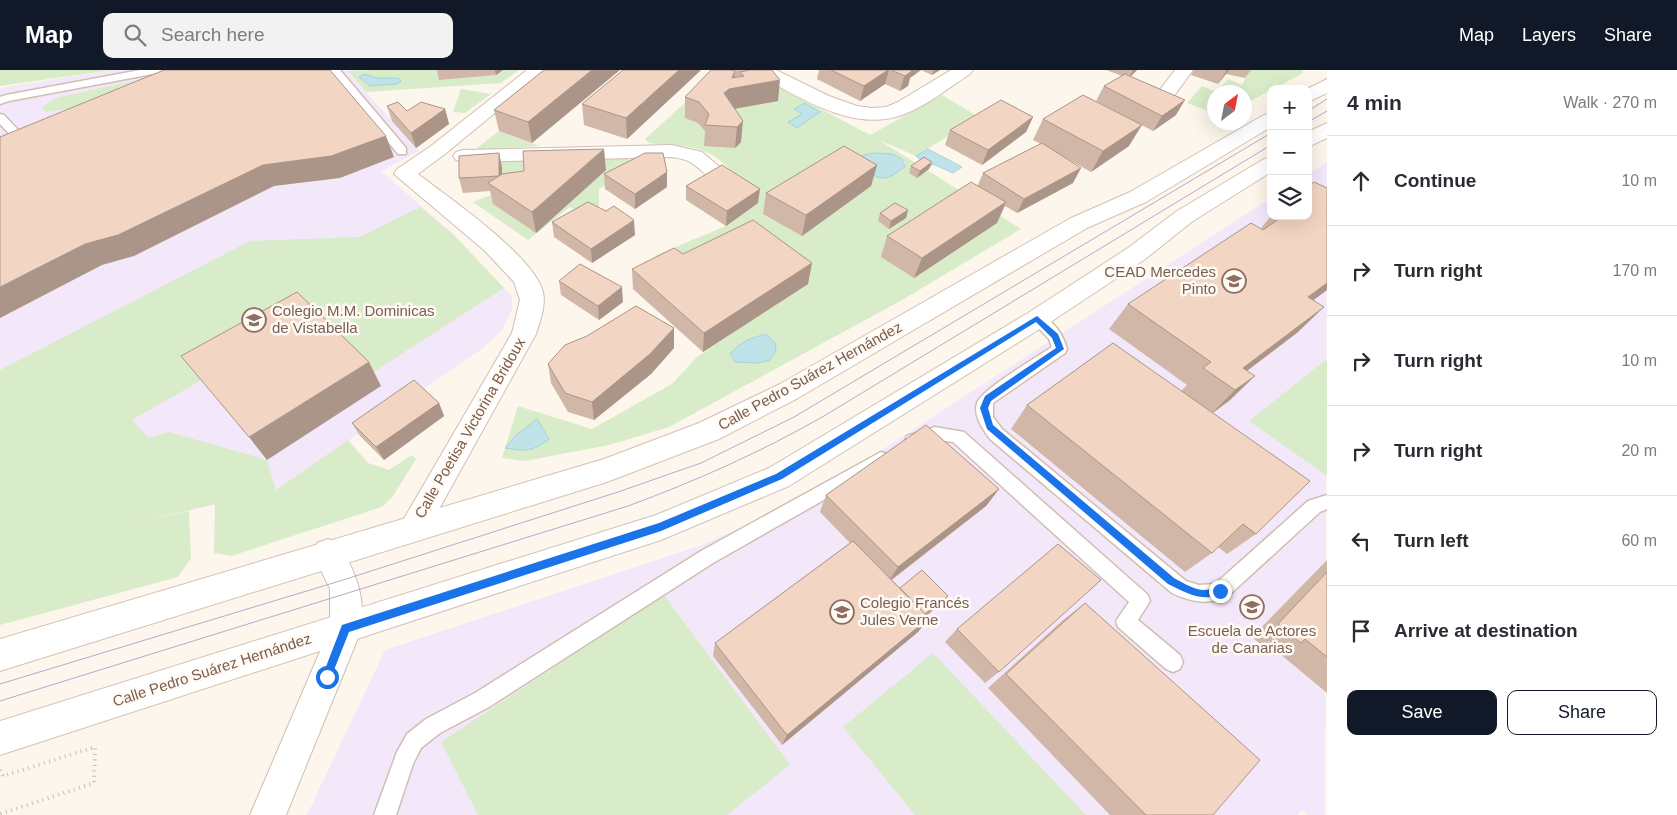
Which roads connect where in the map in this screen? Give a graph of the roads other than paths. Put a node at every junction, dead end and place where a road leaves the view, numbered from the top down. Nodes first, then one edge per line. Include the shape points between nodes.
1 (158, 70) edge
2 (163, 70) edge
3 (334, 70) edge
4 (538, 70) edge
5 (762, 70) edge
6 (964, 70) edge
7 (1184, 70) edge
8 (147, 84) edge
9 (1327, 85) edge
10 (1167, 92) edge
11 (1312, 94) edge
12 (0, 102) edge
13 (0, 117) edge
14 (1267, 121) edge
15 (43, 129) edge
16 (1327, 129) edge
17 (1312, 138) edge
18 (438, 150) junction
19 (403, 163) junction
20 (1267, 166) edge
21 (719, 174) edge
22 (1037, 319) junction
23 (1327, 502) edge
24 (413, 529) junction
25 (328, 554) junction
26 (346, 628) junction
27 (0, 655) edge
28 (1173, 662) dead end
29 (0, 738) edge
30 (268, 815) edge
31 (385, 815) edge

1 - 12 lane via 6,98
2 - 8 lane via 165,78
3 - 19 lane
4 - 18 street
5 - 6 street via 846,110 867,113 887,113 900,108
7 - 10 street
9 - 11 street
13 - 15 lane via 17,136
14 - 24 street, Calle Pedro Suárez Hernández via 1138,197 1079,223 789,391 709,431 608,470
16 - 17 street
18 - 19 street
18 - 21 street via 468,158 672,151 695,156
19 - 24 street, Calle Poetisa Victorina Bridoux via 512,262 530,289 531,309 524,334
20 - 22 street, Calle Pedro Suárez Hernández via 1185,216 1136,254
22 - 23 lane via 1056,336 1060,349 987,399 984,408 986,420 996,434 1179,587 1205,595 1220,591 1314,506
22 - 26 street, Calle Pedro Suárez Hernández via 779,476 661,527
24 - 25 street, Calle Pedro Suárez Hernández
25 - 26 street via 348,595
25 - 27 street, Calle Pedro Suárez Hernández
26 - 29 street, Calle Pedro Suárez Hernández
26 - 30 street
28 - 31 lane via 1125,621 1141,601 958,437 940,432 923,436 707,557 482,700 433,726 414,741 404,759

